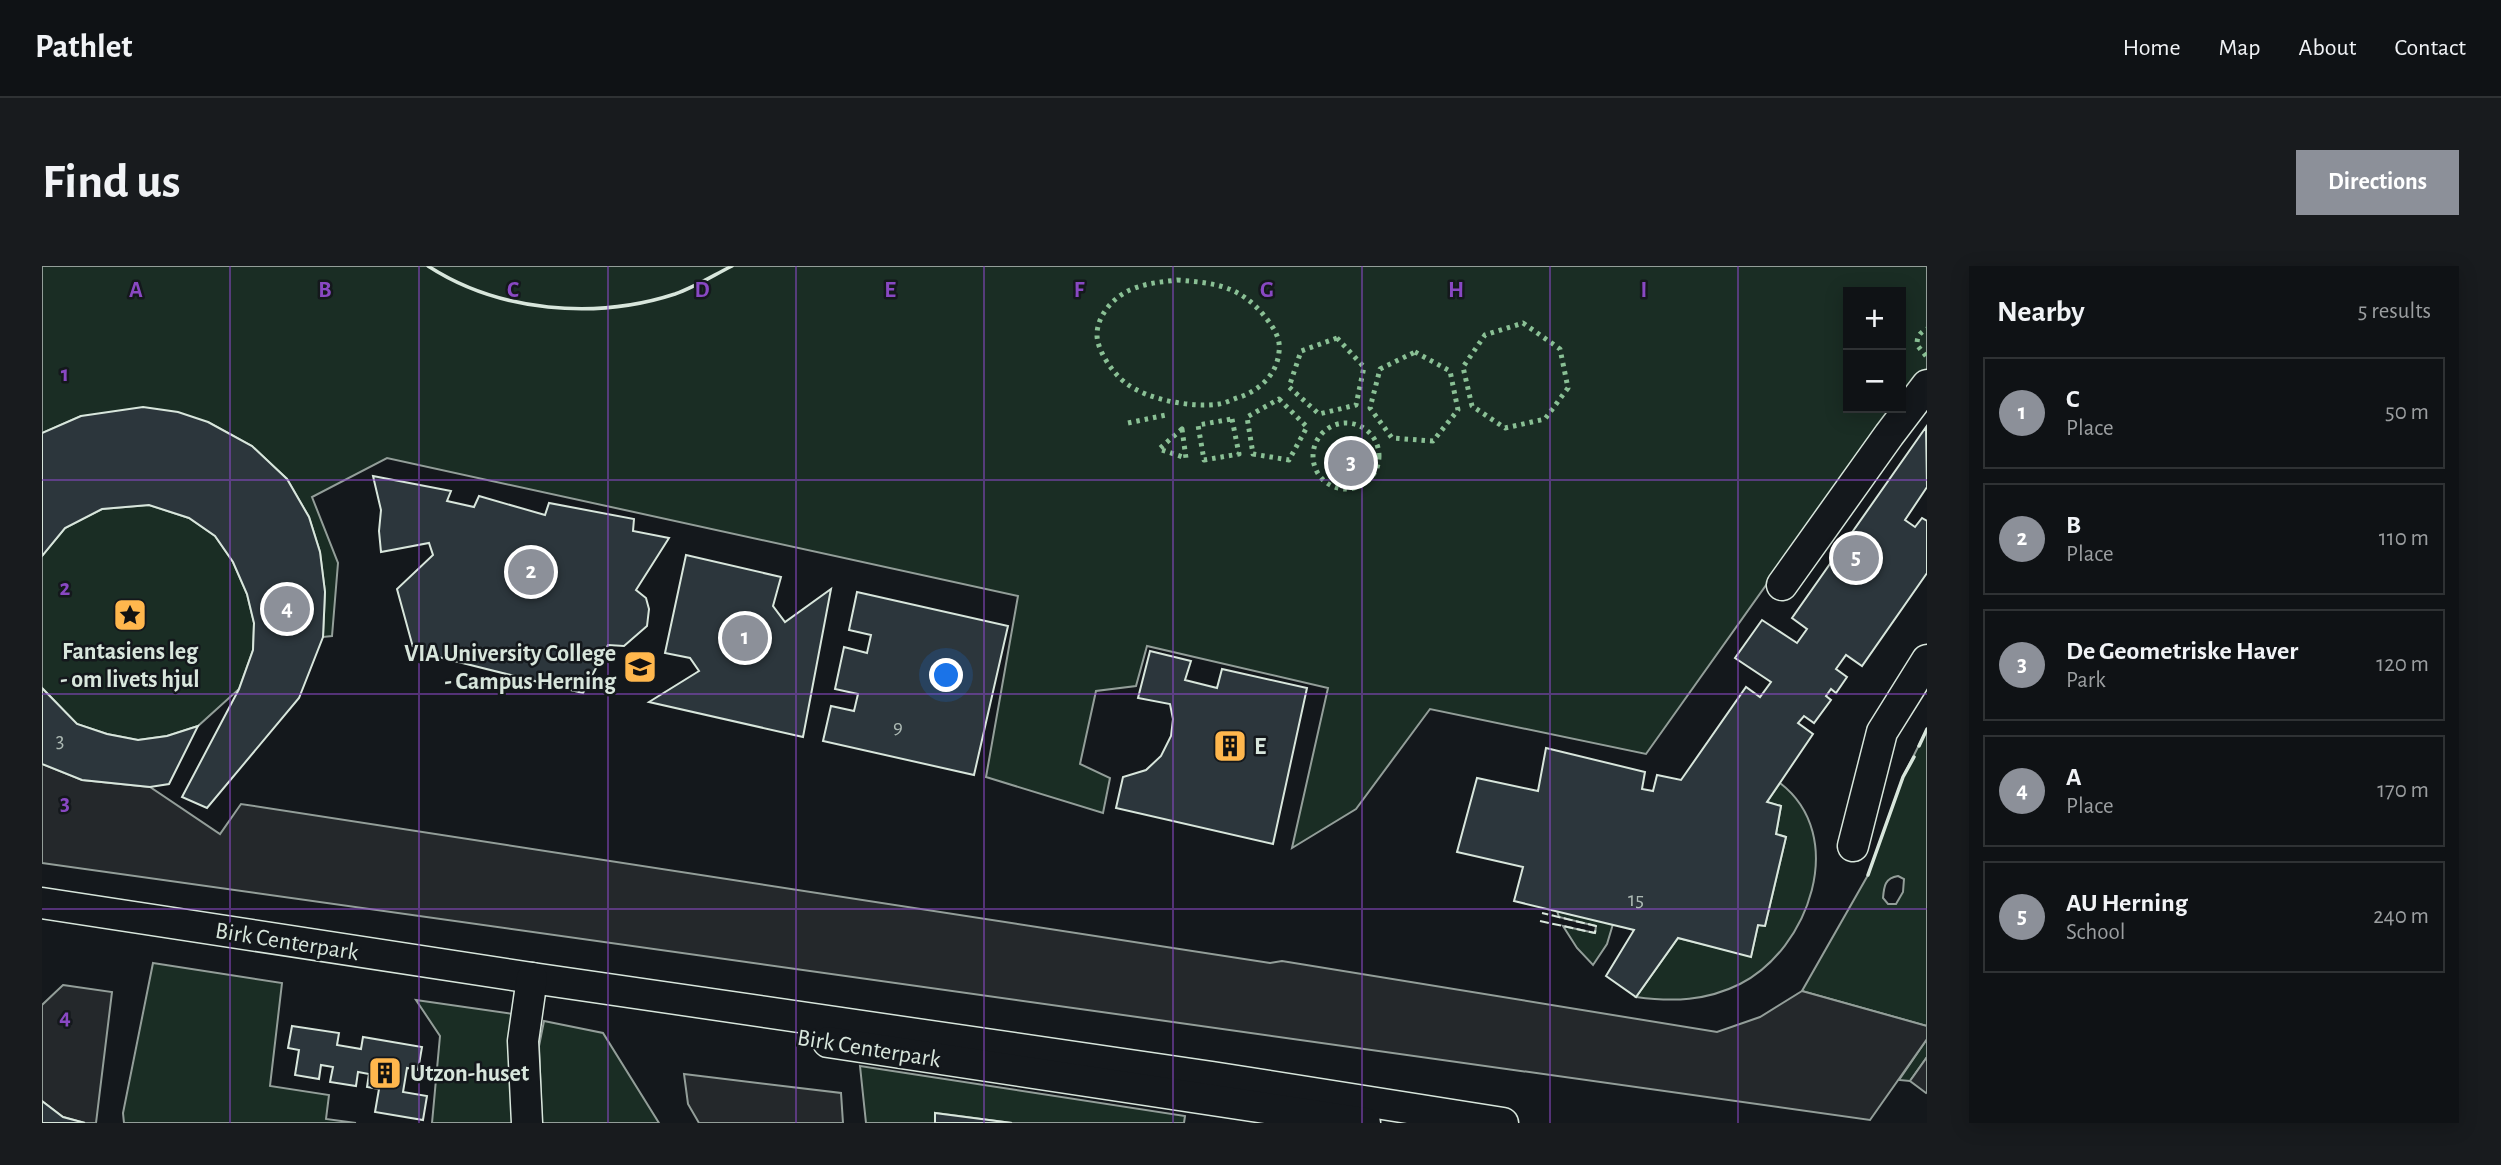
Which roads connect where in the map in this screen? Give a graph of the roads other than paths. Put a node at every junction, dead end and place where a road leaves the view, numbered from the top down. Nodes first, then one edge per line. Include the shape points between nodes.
1 (1927, 385) edge
2 (1782, 586) dead end
3 (1927, 660) edge
4 (1853, 846) dead end
5 (42, 903) edge
6 (42, 923) edge
7 (147, 929) junction
8 (531, 987) junction
9 (1208, 1100) edge
10 (527, 1123) edge
11 (1364, 1123) edge
12 (1503, 1123) edge

1 - 2 street
3 - 4 street via 1882,732
5 - 7 street, Birk Centerpark
6 - 7 street, Birk Centerpark
7 - 8 street, Birk Centerpark
8 - 9 street, Birk Centerpark
8 - 10 street via 523,1041
9 - 11 street, Birk Centerpark
9 - 12 street, Birk Centerpark

